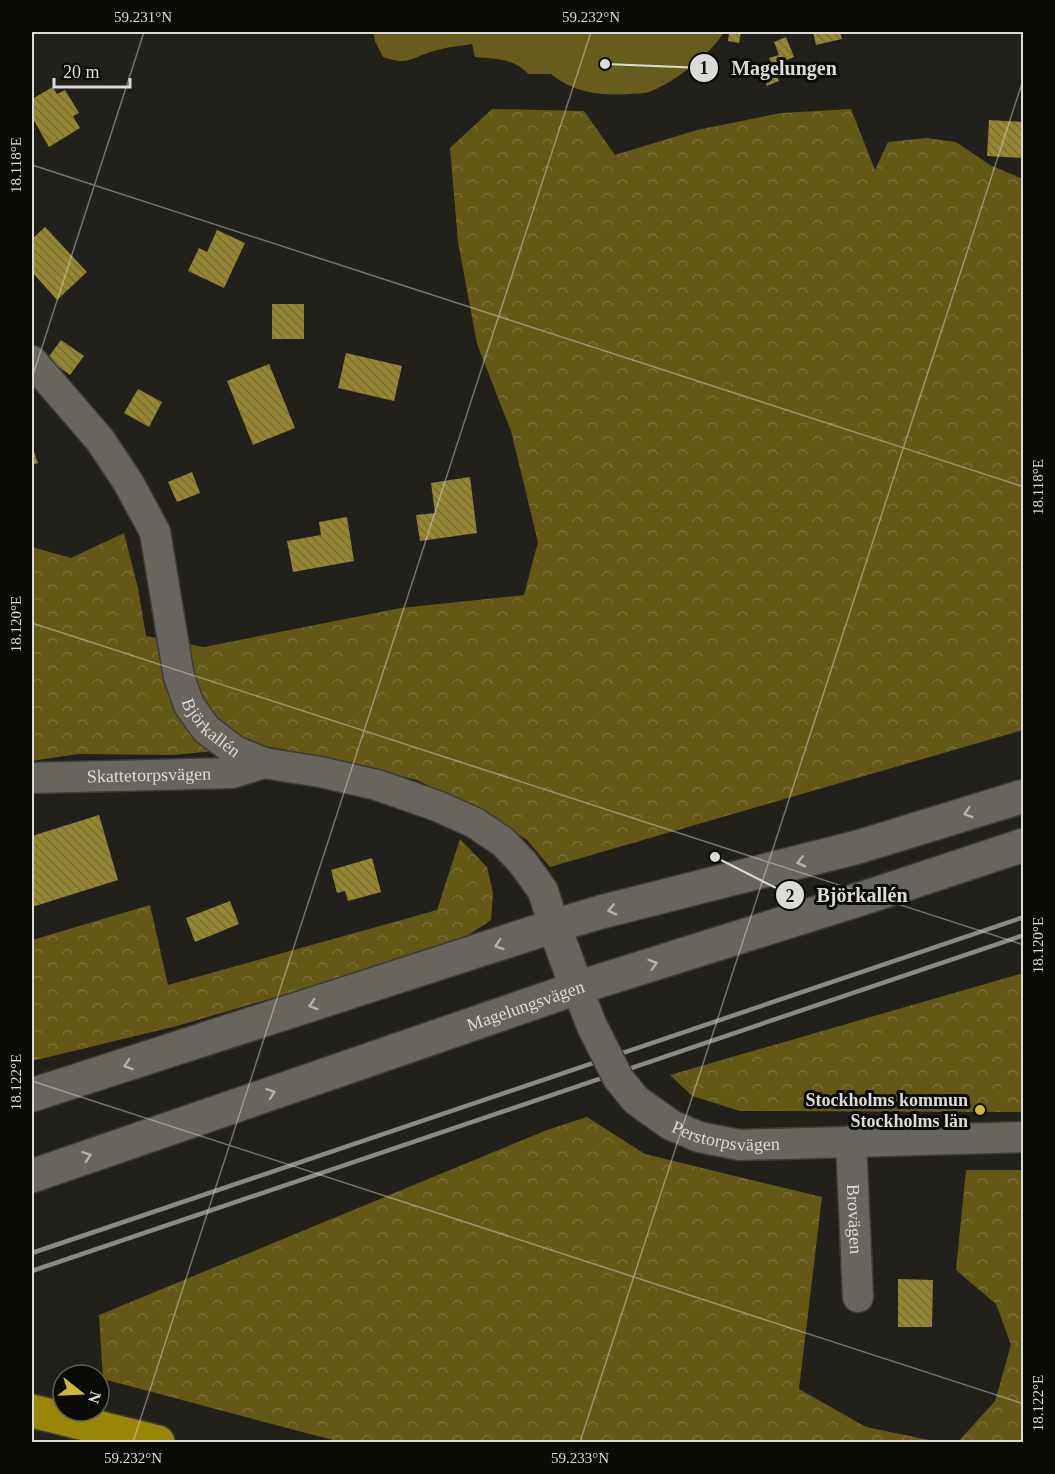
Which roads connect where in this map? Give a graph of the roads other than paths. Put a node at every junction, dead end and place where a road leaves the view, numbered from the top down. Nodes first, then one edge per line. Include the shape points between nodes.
1 (32, 361) edge
2 (264, 763) junction
3 (32, 778) edge
4 (1023, 796) edge
5 (1023, 846) edge
6 (554, 926) junction
7 (577, 988) junction
8 (32, 1095) edge
9 (1023, 1137) edge
10 (851, 1141) junction
11 (32, 1176) edge
12 (858, 1297) dead end
13 (32, 1411) edge
14 (158, 1443) edge

1 - 2 street, Björkallén via 100,440 155,532 179,677 189,705 206,729 235,751
2 - 3 street, Skattetorpsvägen via 232,773
2 - 6 street, Björkallén via 377,784 475,823 503,842 523,863 543,891
4 -> 6 main road via 858,848
7 -> 5 main road, Magelungsvägen
6 - 7 main road
6 -> 8 main road
7 - 10 street, Perstorpsvägen, bridge via 618,1078 636,1100 671,1125 699,1137 740,1145
11 -> 7 main road, Magelungsvägen
9 - 10 street, Perstorpsvägen
10 - 12 street, Brovägen
13 - 14 highway

